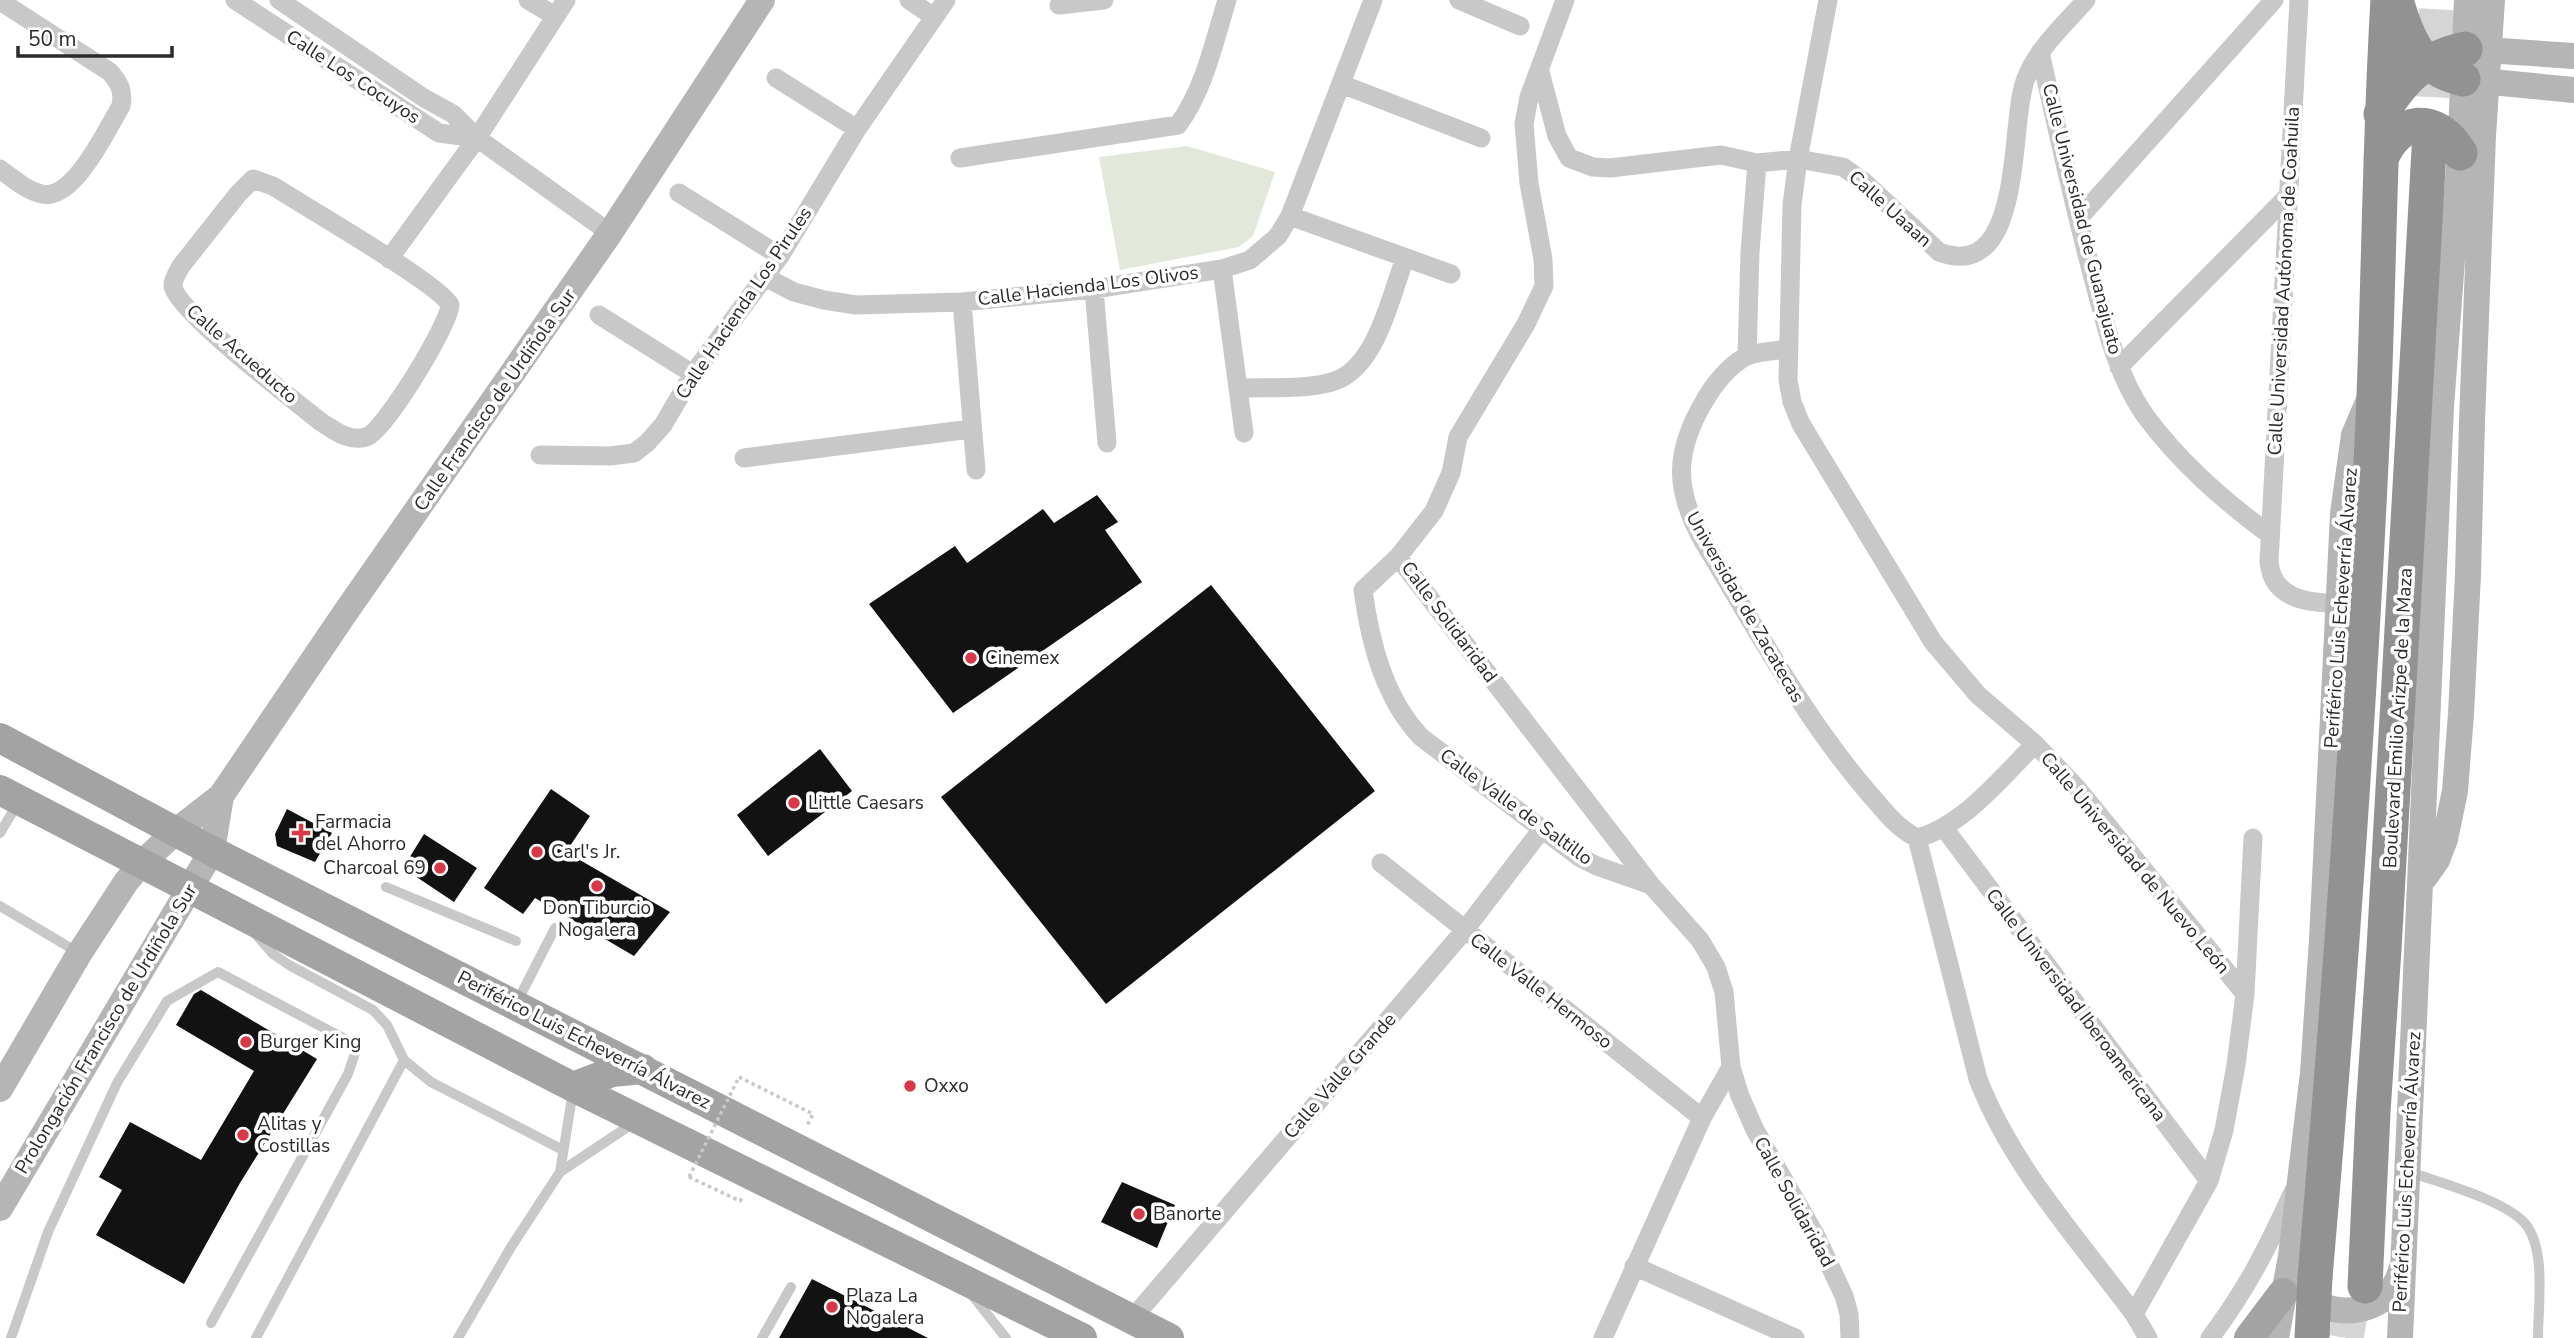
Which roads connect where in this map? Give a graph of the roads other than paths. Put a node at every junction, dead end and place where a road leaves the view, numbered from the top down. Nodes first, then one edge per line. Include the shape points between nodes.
1 (235, 0) edge
2 (279, 0) edge
3 (527, 0) edge
4 (762, 0) edge
5 (909, 0) edge
6 (946, 0) edge
7 (1104, 0) edge
8 (1227, 0) edge
9 (1373, 0) edge
10 (1459, 0) edge
11 (1565, 0) edge
12 (1828, 0) edge
13 (2086, 0) edge
14 (2274, 0) edge
15 (2299, 0) edge
16 (2388, 0) edge
17 (2396, 0) edge
18 (2467, 0) edge
19 (2492, 0) edge
20 (0, 1) edge
21 (1059, 5) dead end
22 (560, 8) edge
23 (934, 17) junction
24 (1520, 26) dead end
25 (2040, 52) junction
26 (2574, 56) edge
27 (2426, 62) junction
28 (2476, 65) junction
29 (1541, 72) junction
30 (776, 78) dead end
31 (1341, 84) junction
32 (2574, 90) edge
33 (2381, 114) junction
34 (857, 129) junction
35 (477, 138) junction
36 (1481, 138) dead end
37 (2444, 151) junction
38 (960, 158) dead end
39 (1798, 159) junction
40 (2381, 159) junction
41 (1757, 163) junction
42 (0, 169) edge
43 (680, 192) dead end
44 (2288, 197) junction
45 (1290, 216) junction
46 (2078, 218) junction
47 (610, 233) junction
48 (780, 256) junction
49 (1405, 258) junction
50 (389, 259) junction
51 (1222, 269) junction
52 (1451, 274) dead end
53 (765, 277) junction
54 (1094, 289) junction
55 (962, 302) junction
56 (599, 315) dead end
57 (1788, 349) junction
58 (1747, 356) junction
59 (2119, 367) junction
60 (693, 374) junction
61 (2374, 386) junction
62 (1239, 388) junction
63 (971, 429) junction
64 (1244, 433) dead end
65 (1107, 443) dead end
66 (540, 455) dead end
67 (744, 458) dead end
68 (976, 470) dead end
69 (2270, 535) junction
70 (1398, 557) junction
71 (2339, 604) junction
72 (0, 738) edge
73 (2035, 744) junction
74 (10, 795) edge
75 (221, 796) junction
76 (1944, 828) junction
77 (1542, 829) junction
78 (176, 831) junction
79 (0, 833) edge
80 (1917, 838) junction
81 (2253, 838) dead end
82 (212, 851) junction
83 (1381, 863) dead end
84 (141, 864) junction
85 (2421, 881) junction
86 (1650, 885) junction
87 (386, 887) dead end
88 (189, 888) junction
89 (0, 906) edge
90 (244, 917) junction
91 (555, 928) dead end
92 (1464, 931) junction
93 (516, 941) dead end
94 (79, 954) junction
95 (2245, 994) junction
96 (515, 1005) junction
97 (404, 1060) junction
98 (1731, 1067) junction
99 (643, 1069) junction
100 (573, 1087) junction
101 (0, 1089) edge
102 (1702, 1118) junction
103 (639, 1119) junction
104 (563, 1150) junction
105 (2407, 1171) junction
106 (560, 1172) junction
107 (2299, 1178) junction
108 (2209, 1181) junction
109 (1, 1205) edge
110 (2404, 1263) junction
111 (1634, 1266) junction
112 (2303, 1267) junction
113 (957, 1275) junction
114 (2360, 1286) tunnel mouth
115 (791, 1287) dead end
116 (2283, 1293) junction
117 (2134, 1314) junction
118 (1132, 1319) junction
119 (211, 1323) dead end
120 (11, 1338) edge
121 (256, 1338) edge
122 (458, 1338) edge
123 (762, 1338) edge
124 (1006, 1338) edge
125 (1082, 1338) edge
126 (1169, 1338) edge
127 (1604, 1338) edge
128 (1795, 1338) edge
129 (1850, 1338) edge
130 (2148, 1338) edge
131 (2210, 1338) edge
132 (2249, 1338) edge
133 (2276, 1338) edge
134 (2300, 1338) edge
135 (2312, 1338) edge
136 (2400, 1338) edge
137 (2538, 1338) edge

1 - 35 street, Calle Los Cocuyos via 439,133
2 - 35 street, Calle Los Cocuyos via 453,114
3 - 22 street
4 - 47 main road, Calle Francisco de Urdiñola Sur
5 - 23 street
6 - 23 street, Calle Hacienda Los Pirules
7 - 21 street
8 - 38 street via 1198,90 1178,125
9 - 31 street, Calle Hacienda Los Olivos
10 - 24 street
11 - 29 street, Calle Solidaridad
12 - 39 street, Calle Universidad de Nuevo León
13 - 25 street, Calle Uaaan
14 - 46 street
15 - 44 street, Calle Universidad Autónoma de Coahuila
16 - 33 highway, Periférico Luis Echeverría Álvarez
17 - 27 highway via 2407,33
18 - 28 main road, Periférico Luis Echeverría Álvarez
19 - 28 main road, Periférico Luis Echeverría Álvarez
20 - 42 street via 110,72 123,96 86,164 57,192 45,195 31,190
22 - 35 street
23 - 34 street, Calle Hacienda Los Pirules
25 - 39 street, Calle Uaaan via 2019,101 2014,168 2004,212 1988,242 1968,257 1951,257 1929,245 1843,167
25 - 46 street, Calle Universidad de Guanajuato
26 - 28 main road
27 - 28 highway via 2438,56
27 - 33 highway via 2403,82
28 - 32 main road
28 - 37 main road, Periférico Luis Echeverría Álvarez
28 - 85 main road, Periférico Luis Echeverría Álvarez via 2461,714 2455,791 2445,839
29 - 41 street, Calle Uaaan via 1557,136 1569,158 1610,168 1721,155
29 - 70 street, Calle Solidaridad via 1524,124 1544,286 1458,437 1451,473 1434,511
30 - 34 street
31 - 36 street
31 - 45 street, Calle Hacienda Los Olivos
33 - 40 highway, Periférico Luis Echeverría Álvarez
34 - 48 street, Calle Hacienda Los Pirules
35 - 47 street, Calle Los Cocuyos
35 - 50 street
37 - 40 highway via 2451,137 2435,127 2418,125 2401,131 2388,143
37 - 85 main road, Periférico Luis Echeverría Álvarez via 2441,407
37 - 114 highway, Boulevard Emilio Arizpe de la Maza via 2385,936 2367,1250
39 - 41 street, Calle Uaaan
39 - 57 street, Calle Universidad de Nuevo León via 1792,205
40 - 61 highway, Periférico Luis Echeverría Álvarez
41 - 58 street
43 - 48 street
44 - 59 street
44 - 69 street, Calle Universidad Autónoma de Coahuila
45 - 49 street
45 - 51 street, Calle Hacienda Los Olivos via 1263,251
46 - 59 street, Calle Universidad de Guanajuato
47 - 75 main road, Calle Francisco de Urdiñola Sur
48 - 53 street, Calle Hacienda Los Pirules
49 - 52 street
49 - 62 street via 1367,355 1351,372 1335,381
50 - 50 street, Calle Acueducto via 273,186 253,179 181,266 173,286 183,304 206,326 321,422 355,439 369,436 388,418 450,311 442,294
51 - 54 street, Calle Hacienda Los Olivos
51 - 62 street
53 - 55 street, Calle Hacienda Los Olivos via 824,300 856,304
53 - 60 street, Calle Hacienda Los Pirules
54 - 55 street, Calle Hacienda Los Olivos
54 - 65 street
55 - 63 street
56 - 60 street
57 - 58 street
57 - 73 street, Calle Universidad de Nuevo León via 1788,380 1801,424 1897,585 1933,642 1978,695
58 - 80 street, Universidad de Zacatecas via 1710,392 1683,447 1681,484 1691,520 1839,759 1889,817
59 - 69 street, Calle Universidad de Guanajuato via 2143,412 2179,457 2220,498
60 - 66 street, Calle Hacienda Los Pirules via 663,425 634,453
61 - 71 main road, Periférico Luis Echeverría Álvarez via 2354,435 2348,471
61 - 112 highway, Boulevard Emilio Arizpe de la Maza via 2353,803
62 - 64 street
63 - 67 street
63 - 68 street
69 - 71 street, Calle Universidad Autónoma de Coahuila via 2270,573 2275,584 2299,598
70 - 77 street, Calle Valle de Saltillo via 1363,590 1382,673 1404,719
70 - 86 street, Calle Solidaridad
71 - 107 main road, Periférico Luis Echeverría Álvarez via 2313,1073
72 - 78 main road, Periférico Luis Echeverría Álvarez
73 - 76 street
73 - 95 street, Calle Universidad de Nuevo León via 2077,788
74 - 79 lane
74 - 84 main road
75 - 78 main road, Calle Francisco de Urdiñola Sur
75 - 82 main road, Calle Francisco de Urdiñola Sur
76 - 80 street
76 - 108 street, Calle Universidad Iberoamericana
77 - 86 street, Calle Valle de Saltillo via 1579,857
77 - 92 street, Calle Valle Grande
78 - 82 main road, Periférico Luis Echeverría Álvarez
78 - 84 main road
80 - 117 street via 1990,1111 2022,1165
81 - 95 street
82 - 88 main road, Prolongación Francisco de Urdiñola Sur
82 - 96 main road, Periférico Luis Echeverría Álvarez
83 - 92 street, Calle Valle Hermoso
84 - 88 main road
84 - 94 main road
85 - 105 main road, Periférico Luis Echeverría Álvarez
86 - 98 street, Calle Valle de Saltillo via 1700,940 1716,967 1724,992
87 - 93 lane
88 - 90 main road
88 - 109 main road, Prolongación Francisco de Urdiñola Sur
89 - 94 lane
90 - 97 lane via 273,954 373,1010 387,1025
90 - 100 main road
91 - 96 lane
92 - 102 street, Calle Valle Hermoso
92 - 118 street, Calle Valle Grande
94 - 101 main road
95 - 108 street via 2224,1130
96 - 99 main road, Periférico Luis Echeverría Álvarez
97 - 104 lane via 431,1082
97 - 121 lane
98 - 102 street
98 - 129 street, Calle Solidaridad via 1755,1130 1844,1296
99 - 100 main road via 611,1072
99 - 118 main road, Periférico Luis Echeverría Álvarez
100 - 103 main road
100 - 104 lane
102 - 111 street
103 - 106 lane
103 - 113 main road
104 - 106 lane
105 - 110 main road, Periférico Luis Echeverría Álvarez
105 - 137 lane via 2498,1205 2528,1227 2539,1270
106 - 122 lane
107 - 112 main road, Periférico Luis Echeverría Álvarez
107 - 131 street, Periférico Luis Echeverría Álvarez via 2261,1261
108 - 117 street
110 - 112 main road via 2397,1283 2383,1299 2344,1311 2323,1306 2306,1294
110 - 136 main road, Periférico Luis Echeverría Álvarez
111 - 127 street
111 - 128 street
112 - 116 main road, Periférico Luis Echeverría Álvarez
112 - 134 main road
112 - 135 highway, Boulevard Emilio Arizpe de la Maza, bridge
113 - 124 lane
113 - 125 main road
115 - 123 lane
116 - 132 main road
116 - 133 main road, Periférico Luis Echeverría Álvarez
117 - 130 street
118 - 126 main road, Periférico Luis Echeverría Álvarez
119 - 120 lane via 297,1171 355,1053 352,1045 330,1030 219,972 167,1001 117,1083 48,1231

